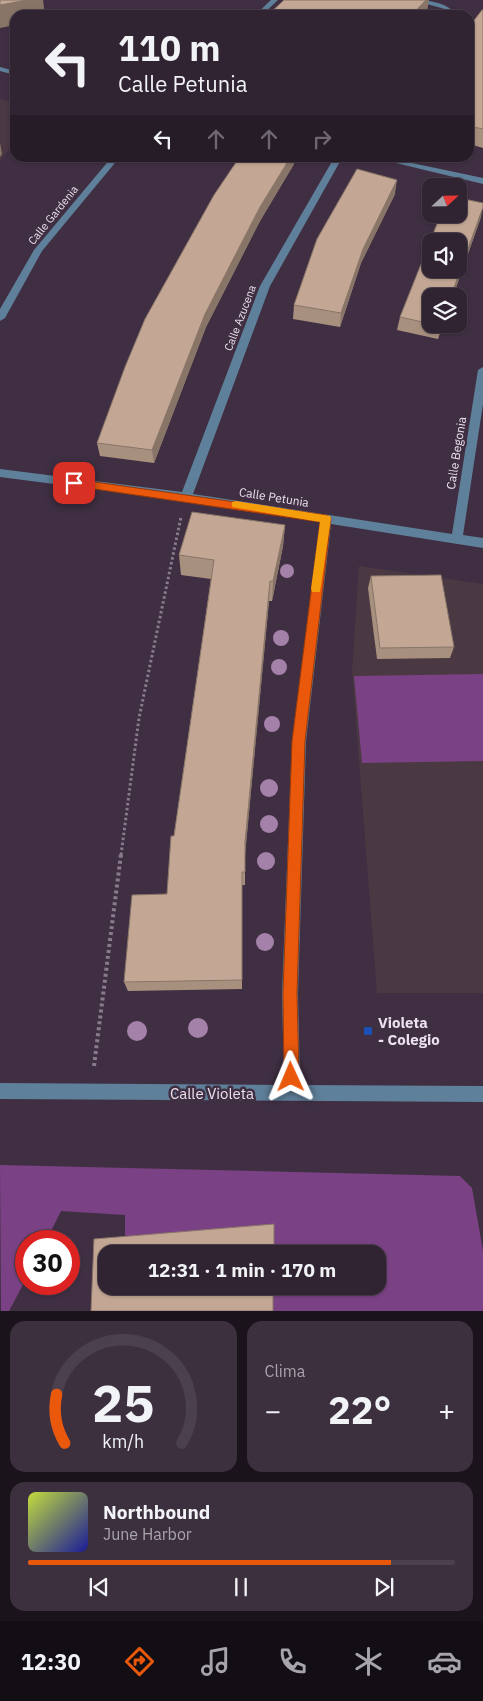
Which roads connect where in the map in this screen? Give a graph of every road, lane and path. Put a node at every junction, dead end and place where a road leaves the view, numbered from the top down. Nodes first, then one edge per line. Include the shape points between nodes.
1 (275, 0) edge
2 (416, 0) edge
3 (264, 10) edge
4 (449, 10) edge
5 (112, 162) edge
6 (336, 162) edge
7 (397, 162) edge
8 (483, 181) edge
9 (0, 318) edge
10 (483, 370) edge
11 (0, 473) edge
12 (186, 497) junction
13 (326, 518) junction
14 (457, 540) junction
15 (483, 543) edge
16 (0, 1091) edge
17 (91, 1092) junction
18 (292, 1094) junction
19 (483, 1094) edge

1 - 3 street
2 - 4 street
5 - 9 street, Calle Gardenia via 38,250
6 - 12 street, Calle Azucena via 265,286
7 - 8 street
10 - 14 street, Calle Begonia
11 - 12 street, Calle Petunia
12 - 13 street, Calle Petunia
12 - 17 path via 139,718
13 - 14 street, Calle Petunia
13 - 18 street via 298,741 290,993
14 - 15 street, Calle Petunia
16 - 17 street, Calle Violeta
17 - 18 street, Calle Violeta
18 - 19 street, Calle Violeta

